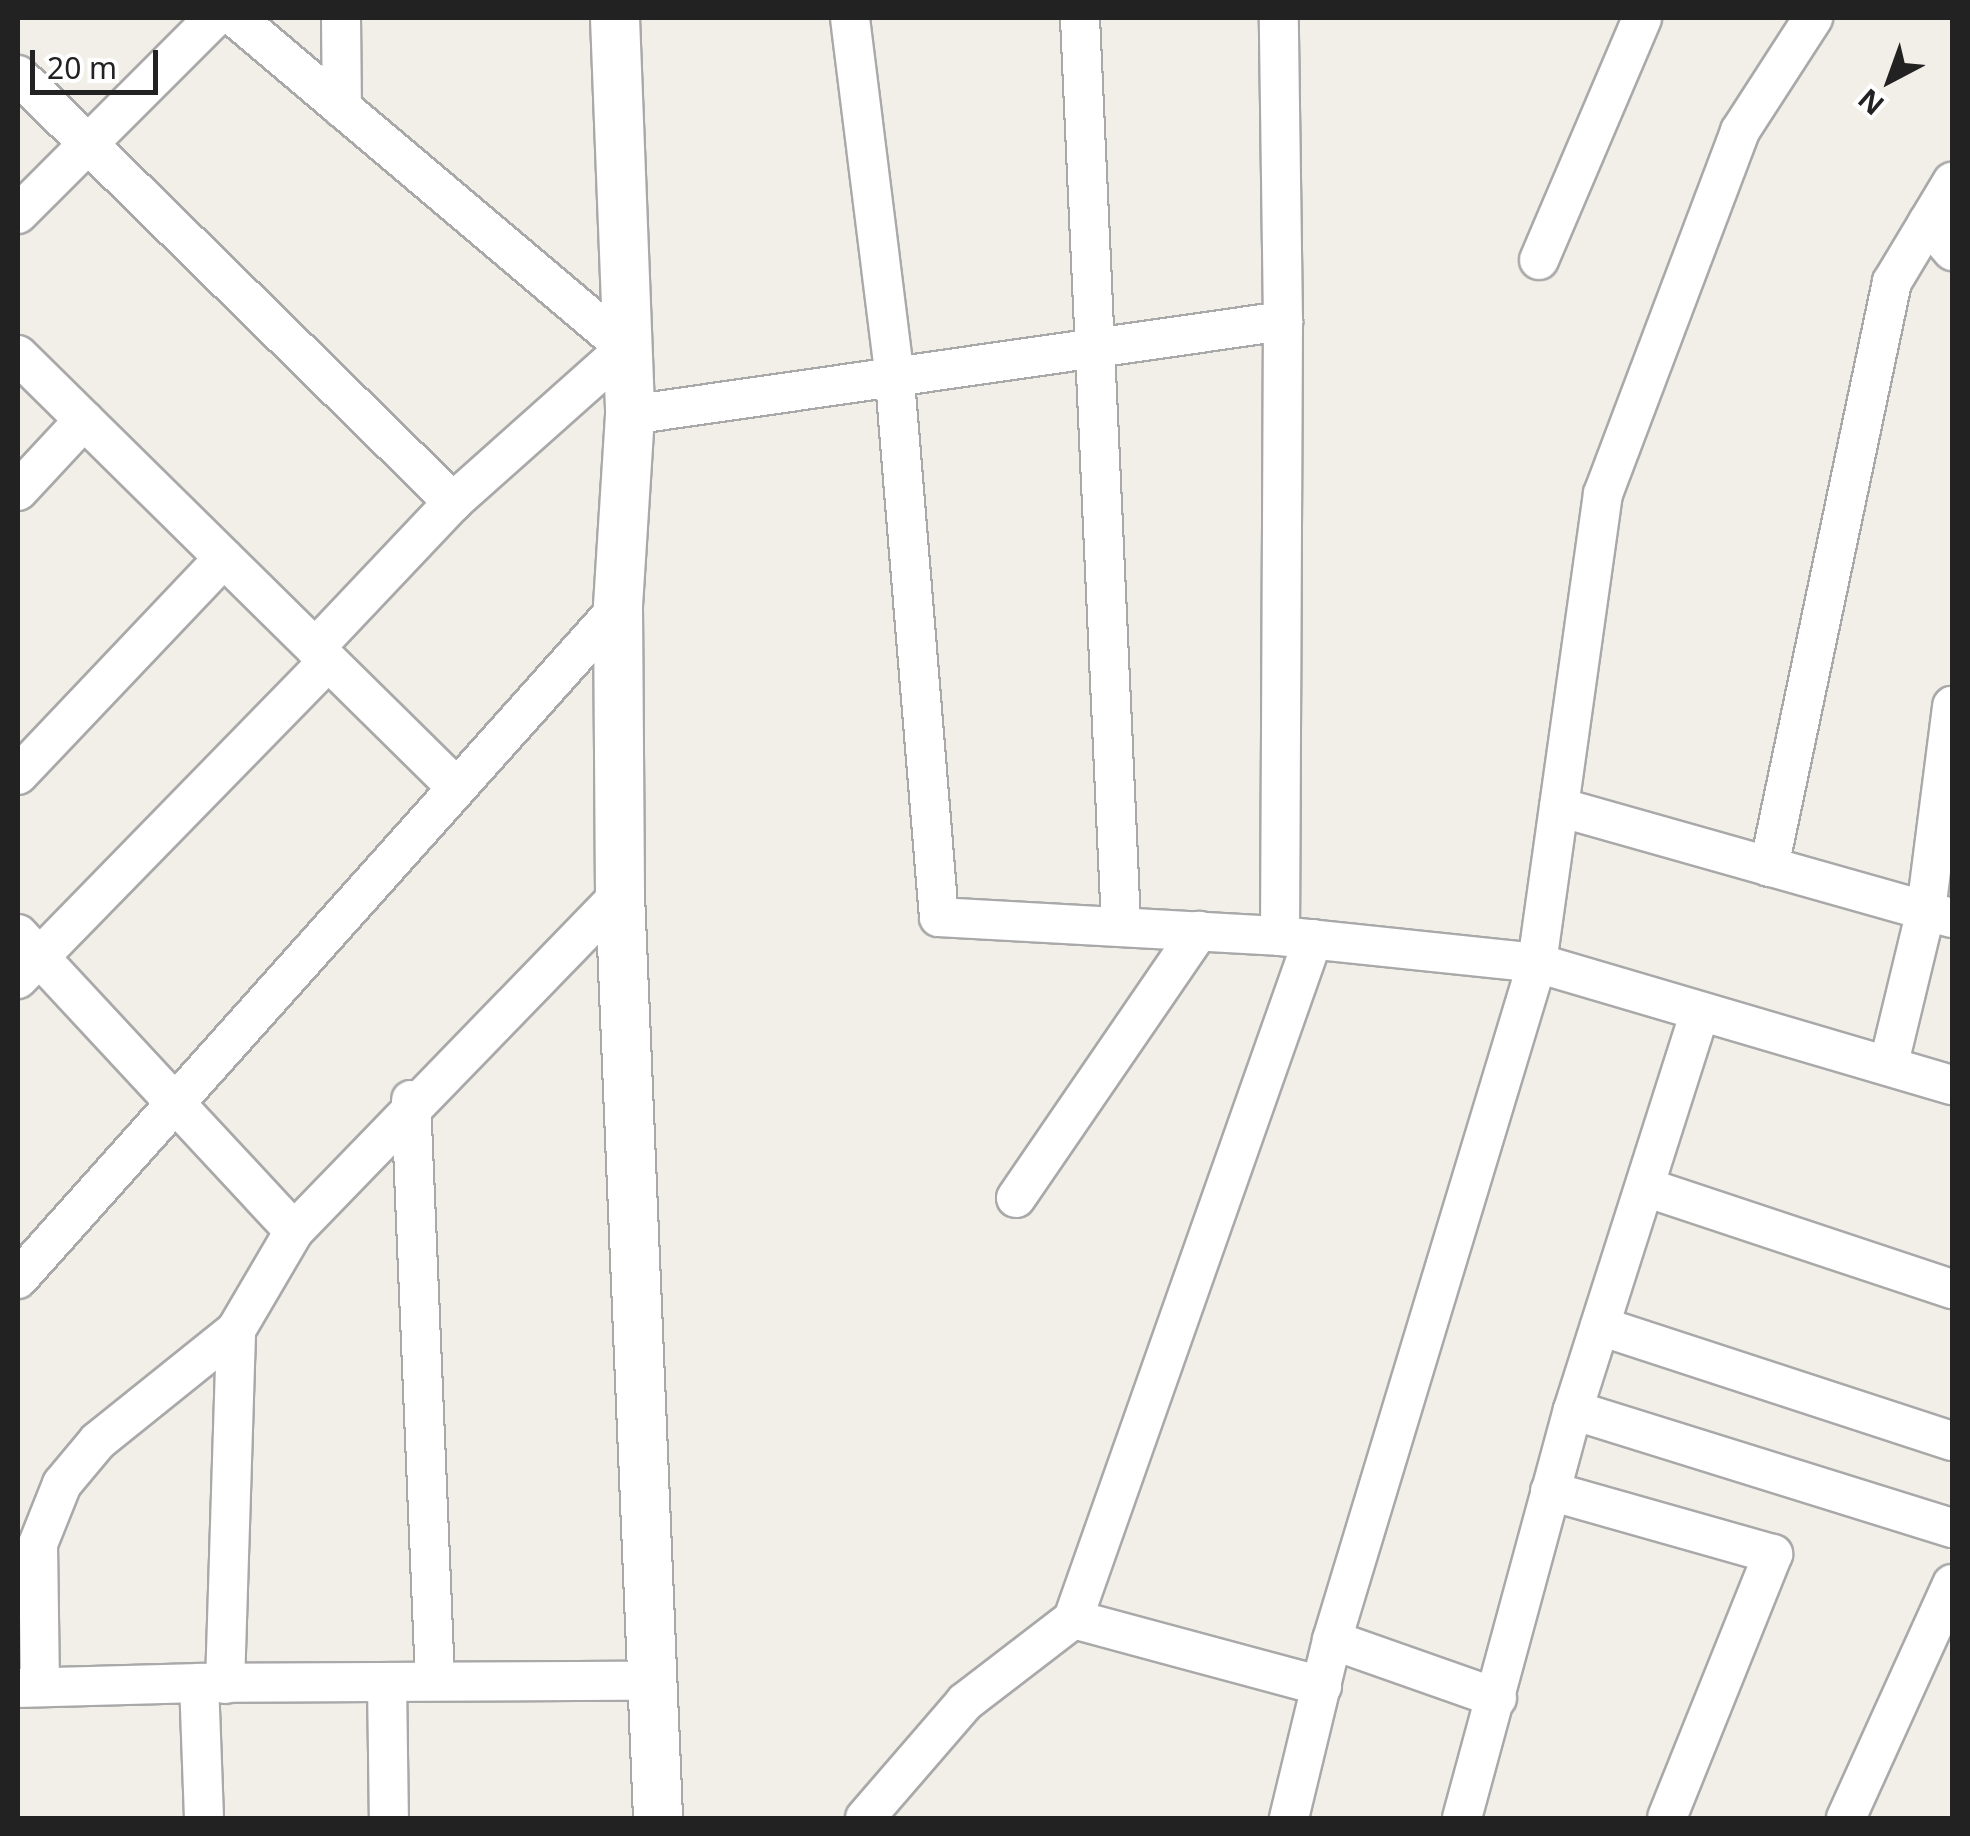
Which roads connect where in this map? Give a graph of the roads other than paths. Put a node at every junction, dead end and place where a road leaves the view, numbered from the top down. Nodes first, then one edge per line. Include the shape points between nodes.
1 (214, 18) edge
2 (236, 18) edge
3 (340, 18) edge
4 (614, 18) edge
5 (850, 18) edge
6 (1080, 18) edge
7 (1279, 18) edge
8 (1642, 18) edge
9 (1813, 18) edge
10 (18, 75) edge
11 (342, 108) junction
12 (89, 145) junction
13 (1952, 182) edge
14 (18, 214) edge
15 (1928, 222) junction
16 (1952, 251) edge
17 (1538, 260) dead end
18 (1283, 321) junction
19 (626, 348) junction
20 (1094, 353) junction
21 (18, 354) edge
22 (895, 381) junction
23 (630, 415) junction
24 (84, 420) junction
25 (18, 491) edge
26 (453, 502) junction
27 (224, 558) junction
28 (618, 608) junction
29 (322, 654) junction
30 (1950, 730) edge
31 (18, 775) edge
32 (455, 786) junction
33 (1559, 807) junction
34 (1768, 867) junction
35 (620, 895) junction
36 (1939, 914) edge
37 (1121, 926) junction
38 (1199, 930) junction
39 (1296, 937) junction
40 (24, 956) edge
41 (1537, 963) junction
42 (1699, 1015) junction
43 (1888, 1063) junction
44 (1952, 1086) edge
45 (411, 1100) junction
46 (171, 1104) junction
47 (1645, 1187) junction
48 (1016, 1198) dead end
49 (294, 1230) junction
50 (18, 1279) edge
51 (1952, 1289) edge
52 (1600, 1326) junction
53 (236, 1330) junction
54 (1573, 1410) junction
55 (1952, 1441) edge
56 (1550, 1491) junction
57 (1952, 1528) edge
58 (1952, 1584) edge
59 (1073, 1619) junction
60 (1332, 1640) junction
61 (434, 1681) junction
62 (656, 1681) junction
63 (387, 1682) junction
64 (212, 1684) junction
65 (1322, 1686) junction
66 (29, 1688) edge
67 (1497, 1698) junction
68 (204, 1818) edge
69 (389, 1818) edge
70 (658, 1818) edge
71 (865, 1818) edge
72 (1290, 1818) edge
73 (1462, 1818) edge
74 (1666, 1818) edge
75 (1846, 1818) edge

1 - 12 street
2 - 11 street
3 - 11 street
4 - 19 street
5 - 22 street
6 - 20 street
7 - 18 street
8 - 17 street
9 - 33 street via 1740,131 1603,494
10 - 12 street
11 - 19 street
12 - 14 street
12 - 26 street
13 - 15 street
15 - 16 street
15 - 34 street via 1892,282
18 - 20 street
18 - 39 street
19 - 23 street
19 - 26 street
20 - 22 street
20 - 37 street
21 - 24 street
22 - 23 street
22 - 37 street via 939,917
23 - 28 street
24 - 25 street
24 - 27 street
26 - 29 street
27 - 29 street
27 - 31 street
28 - 32 street
28 - 35 street
29 - 32 street
29 - 40 street
30 - 36 street
32 - 46 street
33 - 34 street
33 - 41 street
34 - 36 street
35 - 45 street
35 - 62 street
36 - 43 street
37 - 38 street
38 - 39 street
38 - 48 street
39 - 41 street
39 - 59 street
40 - 46 street
41 - 42 street
41 - 60 street
42 - 43 street
42 - 47 street
43 - 44 street
45 - 49 street
45 - 61 street
46 - 49 street
46 - 50 street
47 - 51 street
47 - 52 street
49 - 53 street
52 - 54 street
52 - 55 street
53 - 64 street
53 - 66 street via 98,1441 62,1484 38,1544
54 - 56 street
54 - 57 street
56 - 67 street
56 - 74 street via 1773,1554
58 - 75 street
59 - 65 street
59 - 71 street via 965,1702
60 - 65 street
60 - 67 street
61 - 62 street
61 - 63 street
62 - 70 street
63 - 64 street
63 - 69 street
64 - 66 street
64 - 68 street
65 - 72 street
67 - 73 street

